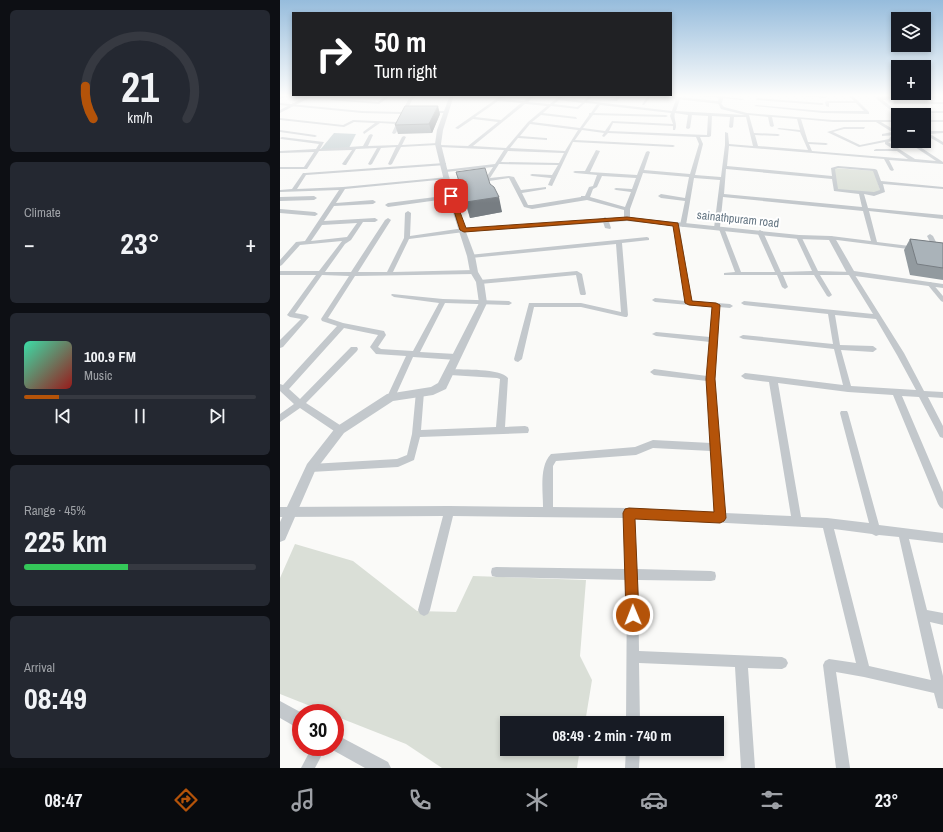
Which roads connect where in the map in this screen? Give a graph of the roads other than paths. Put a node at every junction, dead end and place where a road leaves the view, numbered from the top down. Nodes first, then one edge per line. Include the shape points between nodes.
1 (280, 131) edge
2 (367, 131) edge
3 (440, 131) edge
4 (489, 131) edge
5 (522, 131) edge
6 (579, 131) edge
7 (596, 131) edge
8 (674, 131) edge
9 (709, 131) edge
10 (751, 131) edge
11 (802, 131) edge
12 (833, 131) edge
13 (606, 132) junction
14 (931, 132) edge
15 (943, 132) edge
16 (364, 133) dead end
17 (726, 133) dead end
18 (752, 134) junction
19 (371, 135) dead end
20 (673, 135) junction
21 (778, 135) dead end
22 (883, 135) dead end
23 (891, 135) edge
24 (315, 136) dead end
25 (698, 136) junction
26 (931, 136) edge
27 (404, 137) dead end
28 (516, 137) junction
29 (282, 138) dead end
30 (546, 139) dead end
31 (891, 140) edge
32 (572, 141) junction
33 (600, 143) junction
34 (807, 143) junction
35 (887, 143) dead end
36 (826, 144) dead end
37 (943, 144) edge
38 (438, 145) junction
39 (727, 145) junction
40 (400, 146) junction
41 (673, 146) dead end
42 (380, 147) junction
43 (470, 147) junction
44 (355, 148) junction
45 (365, 148) junction
46 (756, 148) junction
47 (919, 148) edge
48 (506, 149) junction
49 (317, 150) junction
50 (876, 150) dead end
51 (898, 150) junction
52 (598, 151) dead end
53 (810, 151) junction
54 (280, 152) edge
55 (566, 152) junction
56 (648, 152) dead end
57 (850, 155) junction
58 (886, 158) junction
59 (914, 161) junction
60 (943, 163) edge
61 (344, 164) dead end
62 (370, 164) dead end
63 (390, 164) dead end
64 (496, 164) junction
65 (561, 164) junction
66 (724, 167) junction
67 (280, 168) edge
68 (855, 168) junction
69 (380, 170) junction
70 (892, 170) dead end
71 (640, 171) junction
72 (575, 172) dead end
73 (586, 173) junction
74 (600, 174) junction
75 (378, 175) dead end
76 (447, 175) junction
77 (532, 175) dead end
78 (692, 176) junction
79 (554, 177) junction
80 (638, 177) junction
81 (835, 178) junction
82 (489, 179) junction
83 (722, 179) junction
84 (375, 180) dead end
85 (880, 182) junction
86 (550, 185) dead end
87 (372, 186) junction
88 (493, 186) edge
89 (343, 188) junction
90 (544, 188) dead end
91 (943, 188) edge
92 (616, 189) dead end
93 (294, 190) junction
94 (280, 191) edge
95 (633, 191) junction
96 (518, 192) junction
97 (861, 192) junction
98 (576, 195) dead end
99 (720, 195) junction
100 (451, 196) junction
101 (661, 196) dead end
102 (314, 198) dead end
103 (587, 198) junction
104 (280, 200) edge
105 (688, 200) junction
106 (373, 202) dead end
107 (331, 205) junction
108 (388, 205) dead end
109 (627, 209) junction
110 (865, 209) junction
111 (280, 211) edge
112 (408, 213) dead end
113 (315, 214) dead end
114 (943, 217) edge
115 (605, 219) junction
116 (627, 219) junction
117 (375, 220) dead end
118 (388, 220) dead end
119 (361, 221) junction
120 (320, 223) junction
121 (680, 224) junction
122 (608, 228) dead end
123 (719, 228) junction
124 (464, 230) junction
125 (760, 232) junction
126 (930, 236) dead end
127 (799, 237) junction
128 (407, 238) junction
129 (831, 238) junction
130 (349, 239) junction
131 (647, 239) dead end
132 (307, 242) junction
133 (618, 242) junction
134 (874, 243) junction
135 (921, 248) edge
136 (929, 249) edge
137 (940, 251) edge
138 (471, 256) junction
139 (280, 264) edge
140 (322, 272) junction
141 (474, 272) junction
142 (815, 272) junction
143 (280, 273) edge
144 (355, 273) junction
145 (779, 273) junction
146 (851, 273) junction
147 (389, 274) junction
148 (726, 274) dead end
149 (738, 274) junction
150 (480, 282) junction
151 (930, 284) junction
152 (943, 286) edge
153 (784, 287) dead end
154 (583, 294) dead end
155 (394, 295) dead end
156 (829, 295) dead end
157 (655, 300) dead end
158 (943, 300) edge
159 (443, 301) junction
160 (509, 302) dead end
161 (483, 303) junction
162 (689, 303) junction
163 (744, 303) dead end
164 (716, 305) junction
165 (730, 306) dead end
166 (831, 313) junction
167 (878, 317) junction
168 (342, 325) junction
169 (656, 334) dead end
170 (743, 337) dead end
171 (714, 340) junction
172 (280, 345) edge
173 (837, 348) junction
174 (354, 349) dead end
175 (873, 349) dead end
176 (413, 353) junction
177 (456, 357) junction
178 (518, 359) dead end
179 (450, 372) junction
180 (654, 372) dead end
181 (745, 376) dead end
182 (711, 379) junction
183 (773, 380) junction
184 (282, 388) edge
185 (848, 388) junction
186 (420, 392) junction
187 (896, 392) junction
188 (924, 394) junction
189 (943, 395) edge
190 (391, 397) junction
191 (300, 404) junction
192 (844, 413) dead end
193 (280, 419) edge
194 (340, 430) junction
195 (525, 430) dead end
196 (500, 431) junction
197 (416, 434) junction
198 (943, 434) edge
199 (716, 446) junction
200 (311, 468) junction
201 (943, 504) edge
202 (449, 511) junction
203 (548, 512) junction
204 (285, 513) edge
205 (629, 513) junction
206 (720, 518) junction
207 (797, 521) junction
208 (827, 523) junction
209 (876, 531) junction
210 (903, 534) junction
211 (280, 536) edge
212 (943, 538) edge
213 (496, 572) dead end
214 (632, 573) junction
215 (711, 576) dead end
216 (424, 610) dead end
217 (924, 615) junction
218 (943, 619) edge
219 (634, 657) junction
220 (741, 661) junction
221 (782, 663) dead end
222 (864, 671) junction
223 (941, 688) edge
224 (943, 703) edge
225 (280, 709) edge
226 (292, 716) edge
227 (633, 716) edge
228 (344, 747) edge
229 (314, 756) edge
230 (633, 756) edge
231 (376, 766) edge
232 (308, 768) edge
233 (632, 768) edge
234 (748, 768) edge
235 (843, 768) edge

1 - 24 street
2 - 16 street
3 - 38 street
4 - 43 street
5 - 28 street
6 - 32 street
7 - 13 street
8 - 20 street
9 - 25 street via 709,136
10 - 18 street
11 - 34 street
12 - 31 street via 829,132 859,146
13 - 20 street
13 - 33 street
14 - 15 street
17 - 39 street
18 - 21 street
18 - 46 street
19 - 45 street
20 - 25 street
22 - 23 street
25 - 78 street via 701,144
26 - 37 street
27 - 40 street
28 - 30 street
28 - 48 street
29 - 49 street via 322,143
32 - 33 street
32 - 55 street
33 - 41 street
34 - 36 street
34 - 53 street
35 - 51 street
38 - 40 street
38 - 43 street
38 - 76 street
39 - 46 street
39 - 66 street
40 - 42 street
40 - 63 street
42 - 45 street
42 - 62 street
43 - 48 street
44 - 45 street
44 - 49 street
44 - 61 street
46 - 53 street
47 - 60 street
48 - 55 street
48 - 64 street
49 - 54 street
49 - 67 street via 305,168
50 - 51 street
51 - 59 street
52 - 73 street
53 - 57 street
55 - 65 street
56 - 71 street
57 - 58 street
57 - 68 street
58 - 59 street
58 - 70 street
59 - 60 street
64 - 65 street
64 - 76 street
64 - 82 street
65 - 79 street
66 - 81 street
66 - 83 street
68 - 81 street via 833,168
68 - 85 street via 875,170
69 - 75 street
69 - 76 street
69 - 93 street via 305,174
71 - 78 street
71 - 80 street
72 - 73 street
73 - 74 street
74 - 80 street
74 - 103 street
76 - 82 street
76 - 87 street
76 - 100 street
77 - 79 street
78 - 83 street
78 - 105 street
79 - 86 street
80 - 95 street
81 - 97 street via 836,190
82 - 88 street
82 - 96 street via 512,178
83 - 99 street
84 - 87 street
85 - 91 street
85 - 97 street via 883,191 881,193
87 - 89 street
89 - 93 street
89 - 107 street
90 - 96 street
92 - 95 street
93 - 94 street
95 - 109 street
96 - 103 street via 529,207
97 - 110 street
98 - 103 street
99 - 110 street
99 - 123 street
100 - 108 street
100 - 124 street
101 - 105 street
102 - 104 street
103 - 109 street
105 - 121 street
106 - 107 street
107 - 120 street
109 - 116 street
110 - 114 street
110 - 134 street
111 - 113 street
112 - 128 street
115 - 116 street, sainathpuram road
115 - 122 street
115 - 124 street, sainathpuram road
116 - 121 street, sainathpuram road
117 - 119 street
118 - 144 street
119 - 120 street
119 - 130 street
120 - 132 street
121 - 123 street, sainathpuram road
121 - 162 street
123 - 125 street, sainathpuram road
123 - 149 street
124 - 128 street
124 - 138 street
125 - 127 street, sainathpuram road
125 - 145 street
126 - 137 street
127 - 129 street, sainathpuram road
127 - 142 street
128 - 147 street
129 - 134 street
129 - 146 street
130 - 132 street
130 - 140 street via 343,242
131 - 133 street
132 - 139 street via 298,243
133 - 138 street
133 - 178 street via 625,315 582,306 531,305
134 - 135 street
136 - 137 street
138 - 141 street
140 - 143 street
140 - 144 street
140 - 172 street via 290,315 306,317
141 - 147 street
141 - 150 street
142 - 145 street
142 - 146 street
142 - 156 street
144 - 147 street
144 - 168 street via 324,320
145 - 149 street
145 - 153 street
146 - 151 street
146 - 167 street
148 - 149 street
150 - 154 street via 577,273
150 - 161 street
151 - 152 street
151 - 158 street
155 - 159 street
157 - 162 street
159 - 161 street
159 - 176 street
160 - 161 street
161 - 177 street
162 - 164 street
163 - 166 street
164 - 165 street
164 - 171 street
166 - 167 street
166 - 173 street
167 - 188 street
168 - 176 street via 381,332 382,335 374,347 379,352
168 - 184 street
169 - 171 street
170 - 173 street
171 - 182 street
173 - 175 street
173 - 185 street
174 - 191 street
176 - 177 street
176 - 190 street
177 - 179 street
179 - 186 street via 439,389
179 - 196 street via 498,375 504,378
180 - 182 street
181 - 183 street
182 - 199 street
183 - 185 street
183 - 207 street
184 - 191 street
185 - 187 street
186 - 190 street
186 - 197 street
187 - 188 street
187 - 201 street
188 - 189 street
188 - 198 street
190 - 194 street
191 - 193 street
191 - 194 street
192 - 209 street
194 - 200 street
195 - 196 street
196 - 197 street
197 - 200 street via 411,457 398,463
199 - 203 street via 653,444 636,452 554,457 548,466
199 - 206 street
200 - 204 street
202 - 203 street
202 - 204 street
202 - 216 street
203 - 205 street
204 - 211 street
205 - 206 street
205 - 214 street
206 - 207 street
207 - 208 street
208 - 209 street
208 - 222 street
209 - 210 street
210 - 212 street
210 - 217 street
213 - 214 street
214 - 215 street
214 - 219 street
217 - 218 street
217 - 223 street
219 - 220 street
219 - 227 street
220 - 221 street
220 - 234 street
222 - 223 street
222 - 235 street via 829,665
223 - 224 street
225 - 226 street
228 - 231 street
229 - 232 street
230 - 233 street

